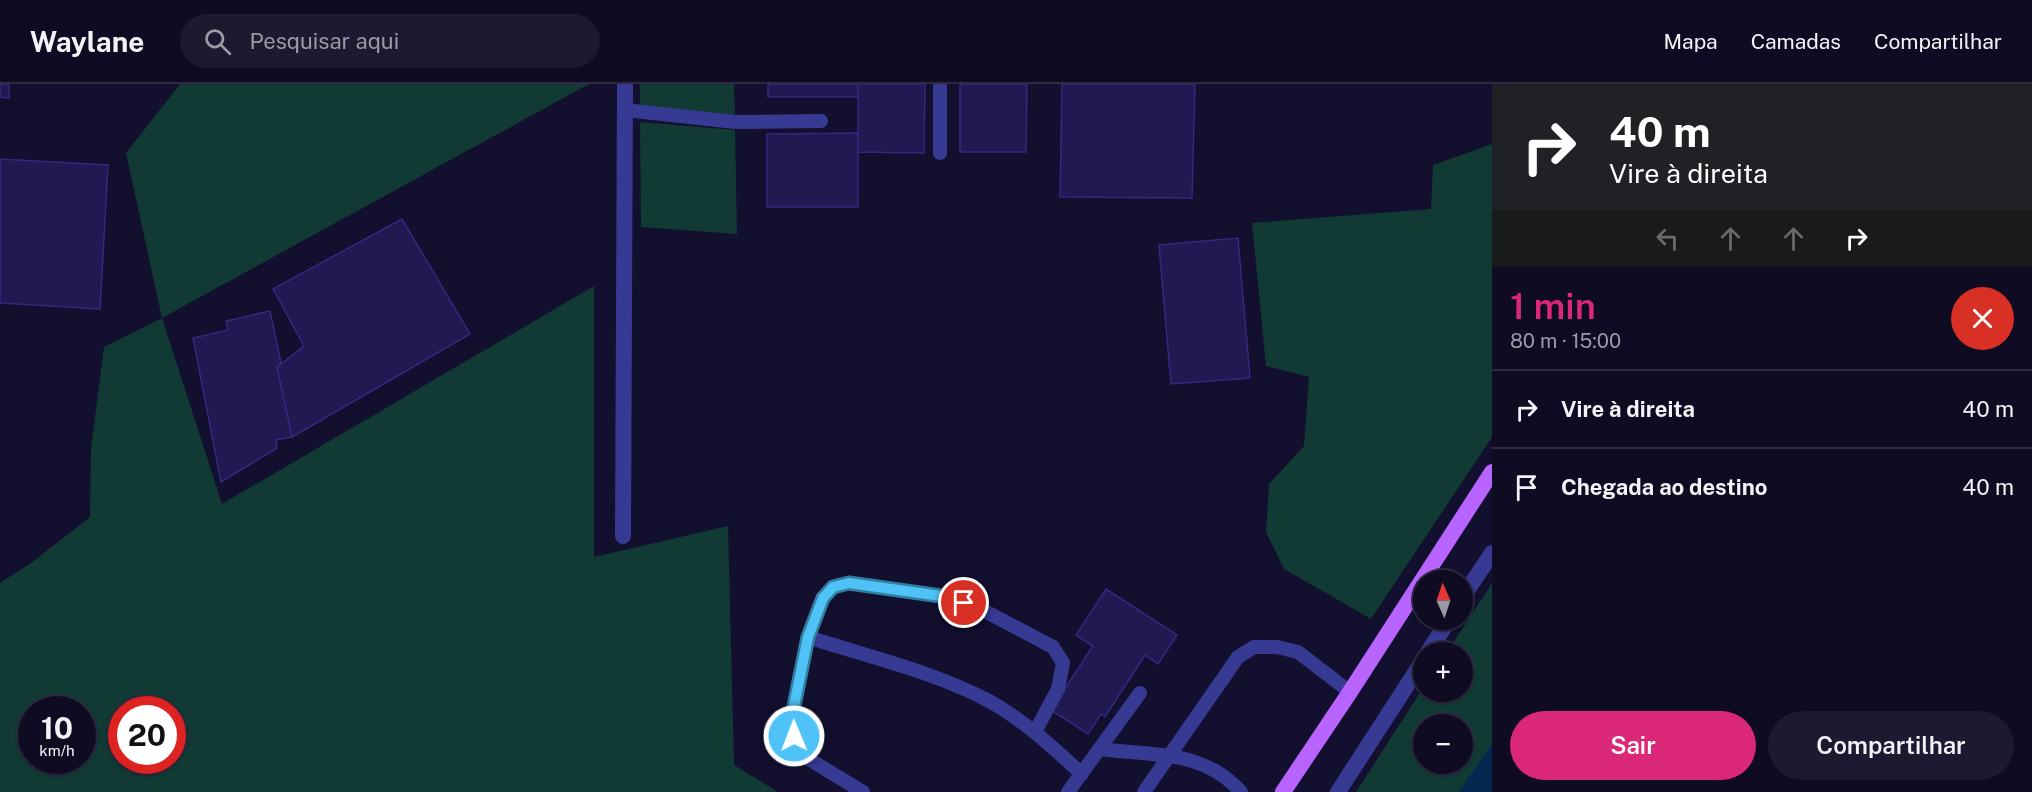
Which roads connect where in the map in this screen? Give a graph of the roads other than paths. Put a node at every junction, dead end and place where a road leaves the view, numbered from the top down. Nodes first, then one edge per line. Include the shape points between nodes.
1 (625, 84) edge
2 (940, 84) edge
3 (625, 110) junction
4 (821, 121) dead end
5 (940, 153) dead end
6 (1492, 472) edge
7 (623, 536) dead end
8 (1492, 553) edge
9 (1473, 582) edge
10 (808, 637) junction
11 (1413, 676) edge
12 (1350, 692) junction
13 (1140, 693) dead end
14 (1035, 732) junction
15 (1100, 749) junction
16 (1169, 756) junction
17 (1082, 774) junction
18 (864, 792) edge
19 (1068, 792) edge
20 (1143, 792) edge
21 (1241, 792) edge
22 (1283, 792) edge
23 (1338, 792) edge

1 - 3 street
2 - 5 lane
3 - 4 lane via 735,122
3 - 7 street
6 - 12 main road
8 - 9 street
10 - 14 lane via 954,684
10 - 14 lane via 823,598 833,587 849,583 948,597 979,608 1053,647 1063,663 1058,689
10 - 18 lane via 792,716 794,736 802,755
11 - 23 street
12 - 16 lane via 1298,652 1277,646 1254,647 1238,657
12 - 22 main road
13 - 15 lane
14 - 17 lane
15 - 16 lane
15 - 17 lane
16 - 20 lane
16 - 21 lane via 1196,761 1216,771
17 - 19 lane

